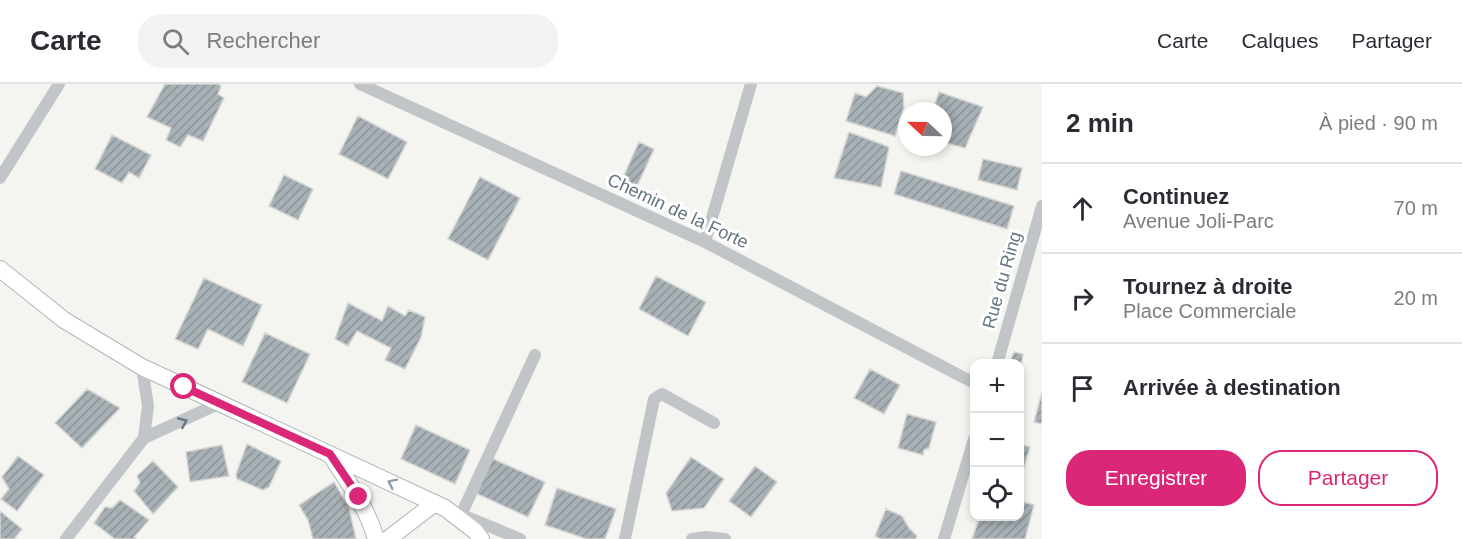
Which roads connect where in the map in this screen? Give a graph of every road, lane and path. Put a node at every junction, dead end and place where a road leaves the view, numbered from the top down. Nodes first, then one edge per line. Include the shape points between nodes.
1 (59, 84) edge
2 (360, 84) edge
3 (751, 84) edge
4 (0, 178) edge
5 (1042, 206) edge
6 (705, 242) junction
7 (0, 268) edge
8 (535, 355) dead end
9 (998, 359) edge
10 (142, 367) junction
11 (970, 380) edge
12 (220, 403) junction
13 (714, 423) dead end
14 (144, 438) junction
15 (330, 454) junction
16 (970, 455) edge
17 (440, 506) junction
18 (461, 515) junction
19 (66, 539) edge
20 (376, 539) edge
21 (388, 539) edge
22 (481, 539) edge
23 (519, 539) edge
24 (625, 539) edge
25 (692, 539) edge
26 (725, 539) edge
27 (944, 539) edge

1 - 4 street
2 - 6 street, Chemin de la Forte
3 - 6 street
5 - 9 street, Rue du Ring
6 - 11 street, Chemin de la Forte
7 - 10 street via 64,320
8 - 18 street
10 - 12 street
10 - 14 street via 148,406
14 -> 12 street
12 - 15 street
13 - 24 street via 662,394 654,399
14 - 19 street
17 -> 15 street
15 - 20 street via 359,497
16 - 27 street
17 - 18 street
17 - 21 street
17 - 22 street
18 - 23 street
25 - 26 street

